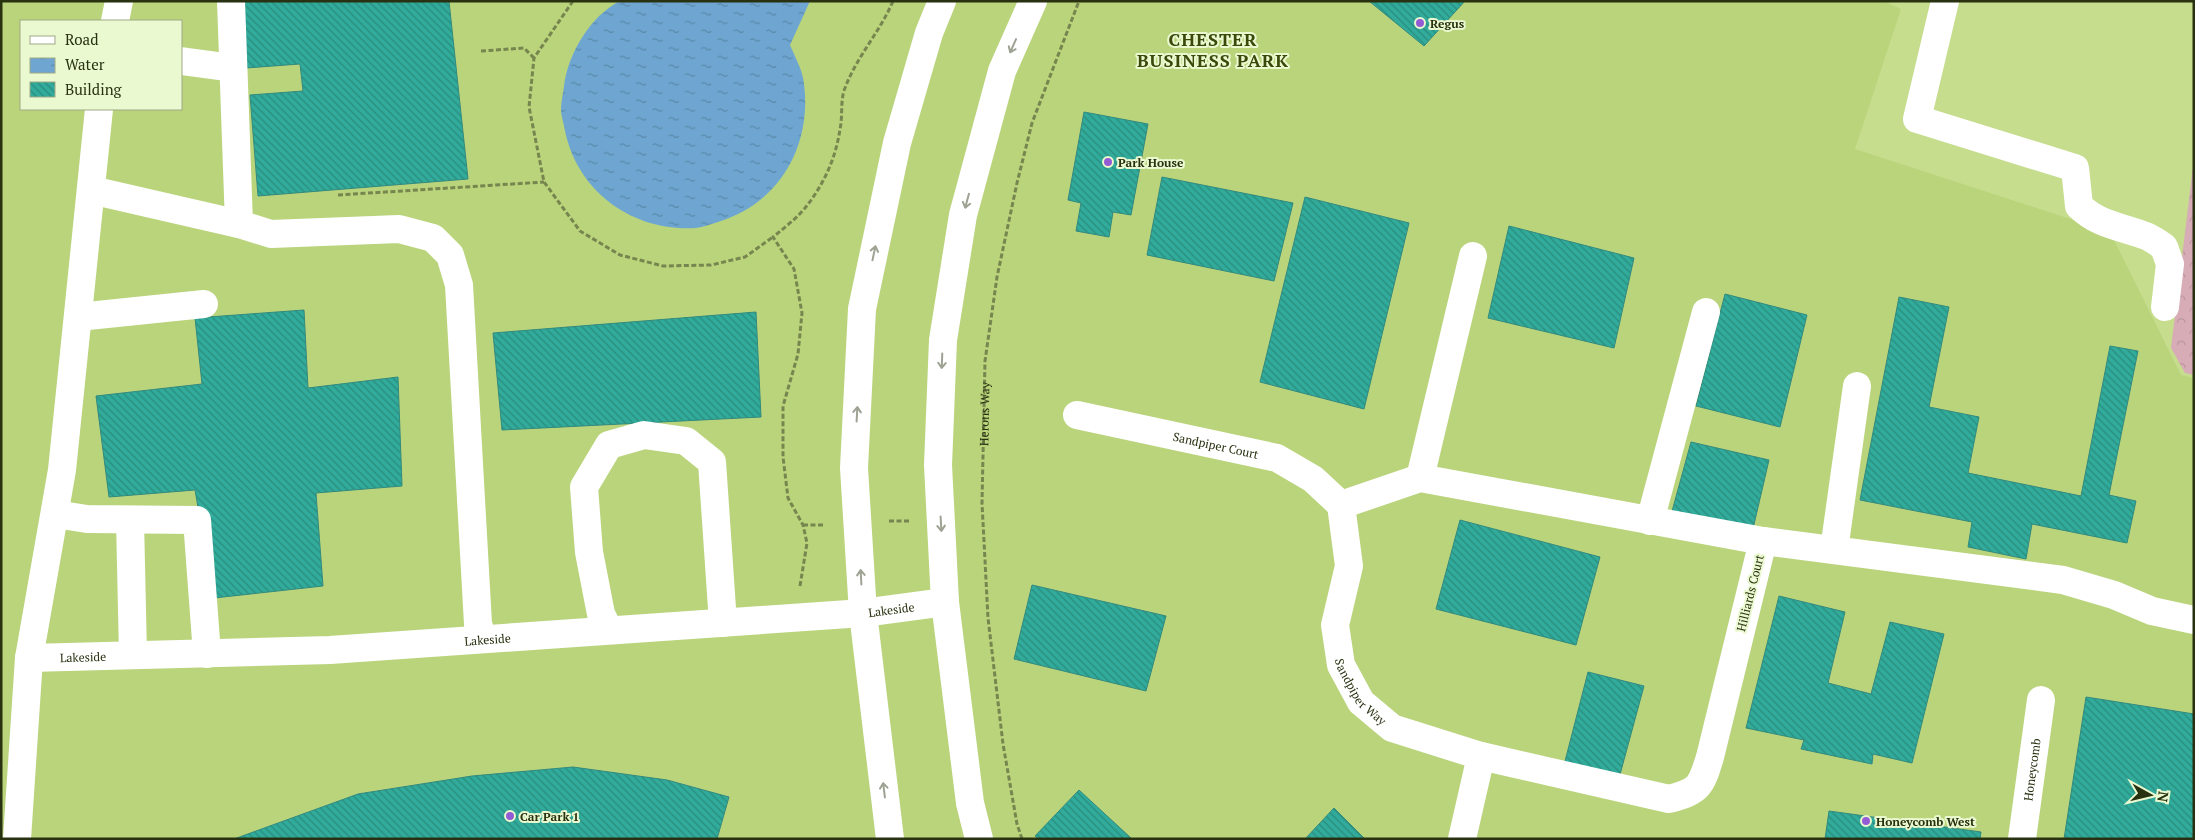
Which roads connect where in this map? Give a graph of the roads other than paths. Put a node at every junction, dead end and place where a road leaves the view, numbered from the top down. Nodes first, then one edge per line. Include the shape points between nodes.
1 (119, 1) edge
2 (231, 1) edge
3 (942, 1) edge
4 (1034, 1) edge
5 (1945, 1) edge
6 (115, 20) edge
7 (182, 60) edge
8 (233, 68) junction
9 (99, 110) edge
10 (91, 190) junction
11 (239, 224) junction
12 (1473, 256) dead end
13 (204, 304) dead end
14 (2165, 307) dead end
15 (1706, 312) dead end
16 (78, 317) junction
17 (1857, 386) dead end
18 (1077, 415) dead end
19 (1420, 478) junction
20 (1340, 505) junction
21 (55, 514) junction
22 (130, 520) junction
23 (1650, 520) junction
24 (1763, 541) junction
25 (1834, 550) junction
26 (945, 602) junction
27 (863, 613) junction
28 (2194, 620) edge
29 (724, 622) junction
30 (609, 630) junction
31 (483, 639) junction
32 (207, 654) junction
33 (132, 655) junction
34 (29, 658) junction
35 (2041, 700) dead end
36 (1481, 756) junction
37 (17, 839) edge
38 (890, 839) edge
39 (980, 839) edge
40 (1462, 839) edge
41 (2022, 839) edge

1 - 6 street
2 - 8 street
27 -> 3 street via 854,468 862,309 897,143 928,33
4 -> 26 street via 1002,71 963,215 943,340 938,465
5 - 14 street via 1917,119 2074,168 2079,206 2090,217 2144,235 2164,247 2170,264
7 - 8 street
8 - 11 street
9 - 10 street
10 - 11 street
10 - 16 street
11 - 31 street via 271,234 400,229 433,238 450,255 460,285 478,624
12 - 19 street
13 - 16 street
15 - 23 street
16 - 21 street
17 - 25 street
18 - 20 street, Sandpiper Court via 1278,458 1313,479
19 - 20 street, Hilliards Court
19 - 23 street, Hilliards Court
20 - 36 street, Sandpiper Way via 1349,566 1335,625 1341,665 1361,702 1392,728
21 - 22 street
21 - 34 street
22 - 32 street via 197,520
22 - 33 street
23 - 24 street, Hilliards Court
24 - 25 street
24 - 36 street, Hilliards Court via 1710,757 1703,781 1691,793 1669,799
25 - 28 street via 2063,580 2114,595 2152,611
26 - 27 street, Lakeside
26 - 39 street via 970,803
27 - 29 street, Lakeside
38 -> 27 street
29 - 30 street, Lakeside
29 - 30 street via 712,462 686,441 644,435 609,445 584,487 589,552 601,614
30 - 31 street, Lakeside
31 - 32 street, Lakeside via 330,650
32 - 33 street, Lakeside
33 - 34 street, Lakeside
34 - 37 street
35 - 41 street, Honeycomb
36 - 40 street

